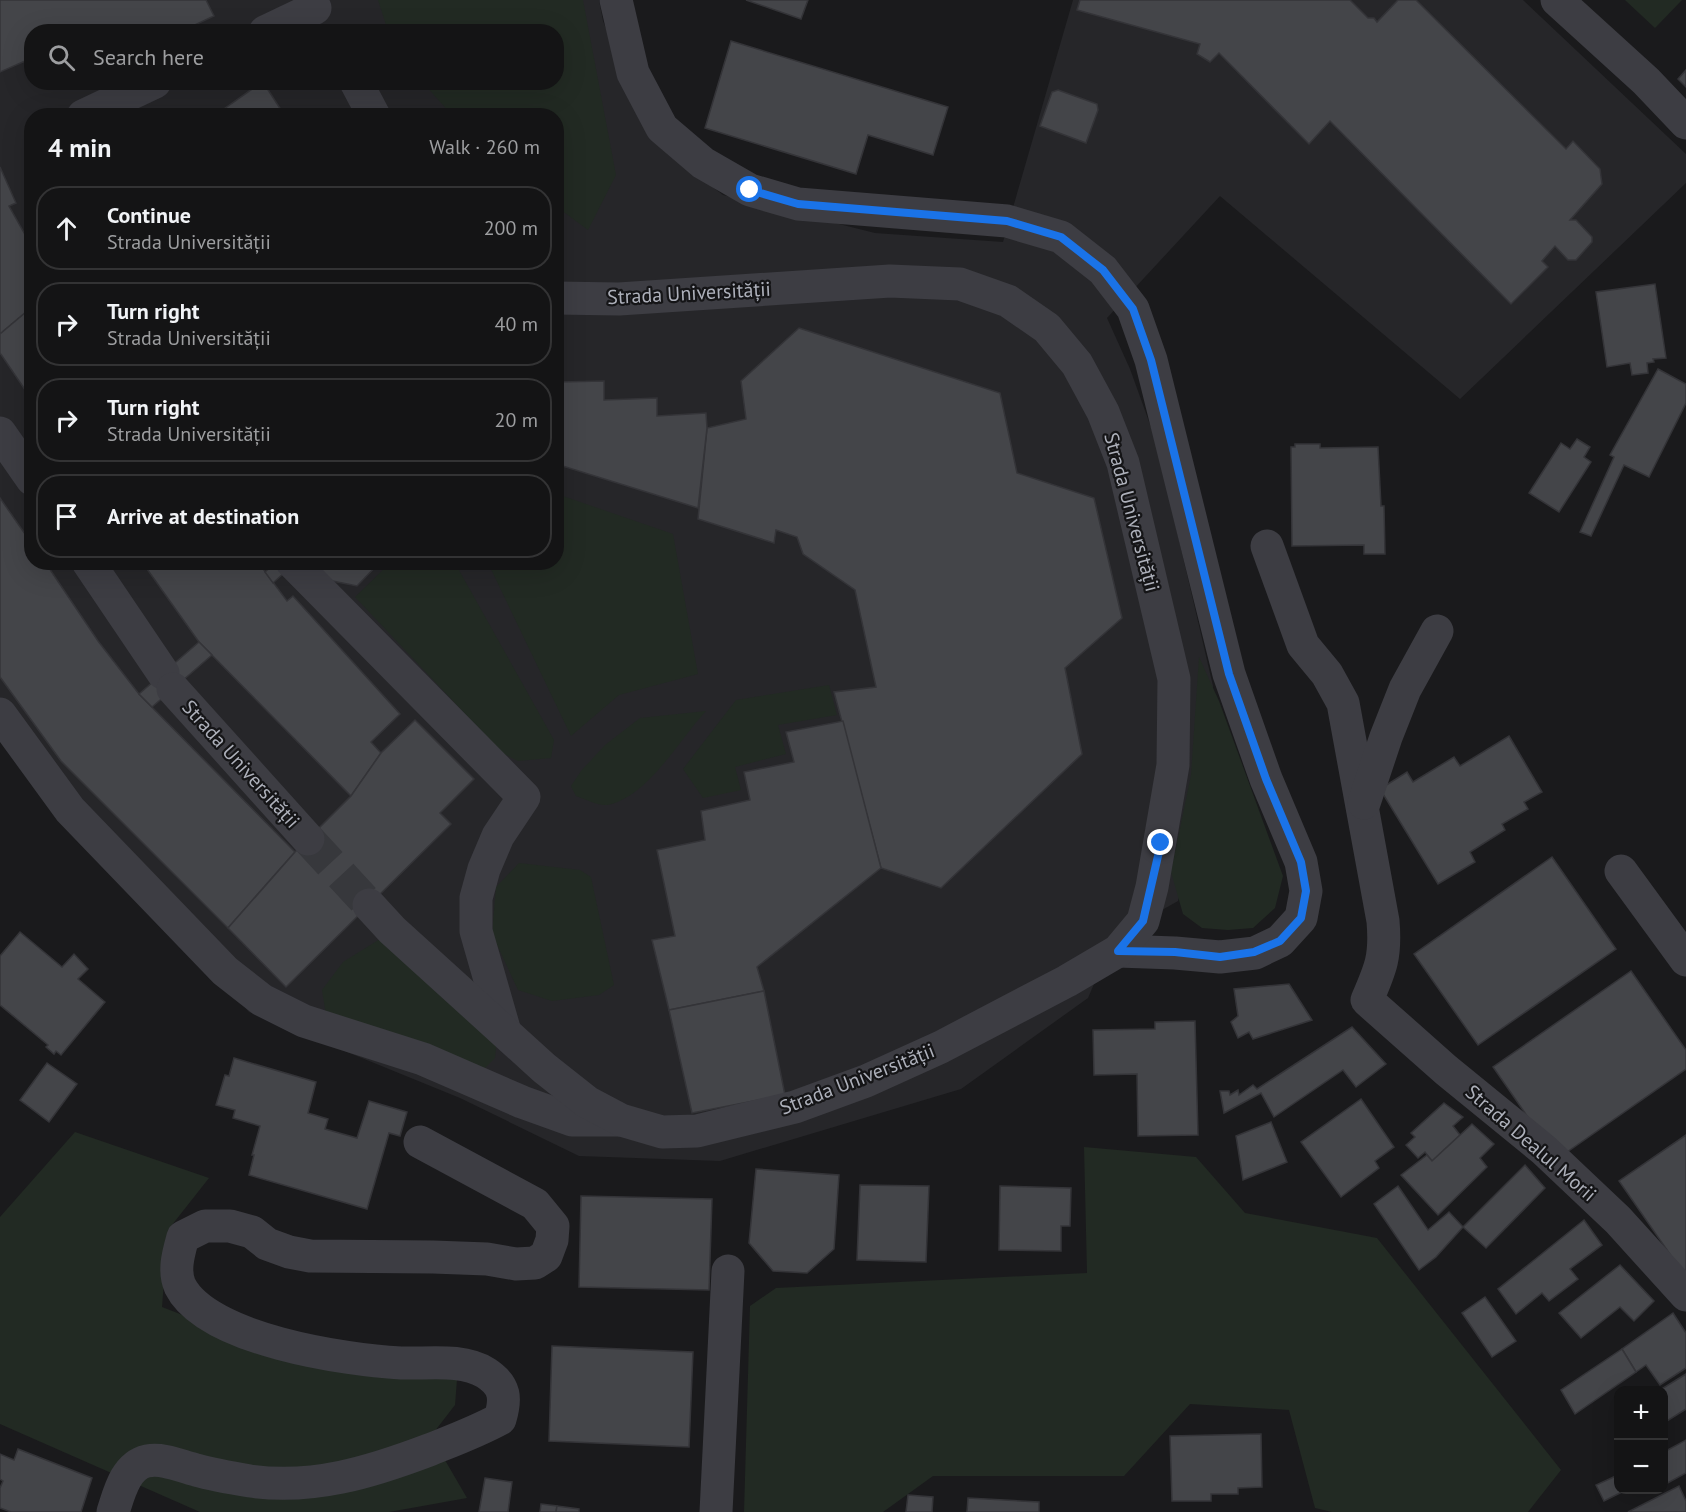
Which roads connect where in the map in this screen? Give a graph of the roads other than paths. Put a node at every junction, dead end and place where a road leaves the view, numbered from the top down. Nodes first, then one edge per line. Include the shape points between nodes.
1 (616, 0) edge
2 (1557, 0) edge
3 (318, 13) edge
4 (287, 24) edge
5 (137, 90) edge
6 (360, 90) edge
7 (100, 108) edge
8 (370, 108) edge
9 (1686, 123) edge
10 (564, 298) edge
11 (0, 433) edge
12 (24, 468) edge
13 (1267, 546) dead end
14 (93, 570) edge
15 (300, 570) edge
16 (1437, 631) dead end
17 (0, 714) edge
18 (1363, 805) junction
19 (308, 839) tunnel mouth
20 (1621, 871) dead end
21 (369, 905) tunnel mouth
22 (1118, 951) junction
23 (1686, 960) edge
24 (505, 1032) junction
25 (621, 1120) junction
26 (420, 1142) dead end
27 (728, 1272) dead end
28 (1686, 1295) edge
29 (113, 1512) edge
30 (716, 1512) edge

1 - 22 street via 633,73 662,128 703,163 750,190 798,204 1007,221 1061,237 1103,270 1133,309 1151,360 1229,674 1266,779 1301,862 1306,891 1301,918 1280,941 1254,952 1220,957
2 - 9 street
3 - 4 street
5 - 7 street
6 - 8 street
10 - 22 street, Strada Universității via 619,299 890,281 960,284 1008,301 1047,328 1077,364 1103,412 1123,463 1174,679 1173,765 1152,887 1143,921
11 - 12 street
13 - 18 street via 1303,645 1327,674 1343,703
14 - 19 street, Strada Universității via 168,681
15 - 24 street via 524,797 498,836 476,898 476,932
16 - 18 street via 1405,689
17 - 25 street via 70,810 225,971 262,1000 304,1021 423,1059 572,1120
18 - 28 street, Strada Dealul Morii via 1386,948 1367,1000 1545,1150 1618,1220
20 - 23 street
21 - 24 street, Strada Universității
22 - 25 street, Strada Universității via 941,1047 795,1107 697,1131 662,1132
24 - 25 street, Strada Universității via 587,1102
26 - 29 street via 535,1204 553,1226 546,1256 535,1263 516,1264 487,1259 310,1256 267,1244 252,1232 230,1226 206,1226 183,1237 177,1263 180,1285 196,1306 220,1321 285,1345 400,1363 462,1364 485,1372 498,1383 506,1400 500,1419 471,1435 361,1474 320,1482 252,1481 168,1461 146,1461 128,1474
27 - 30 street

